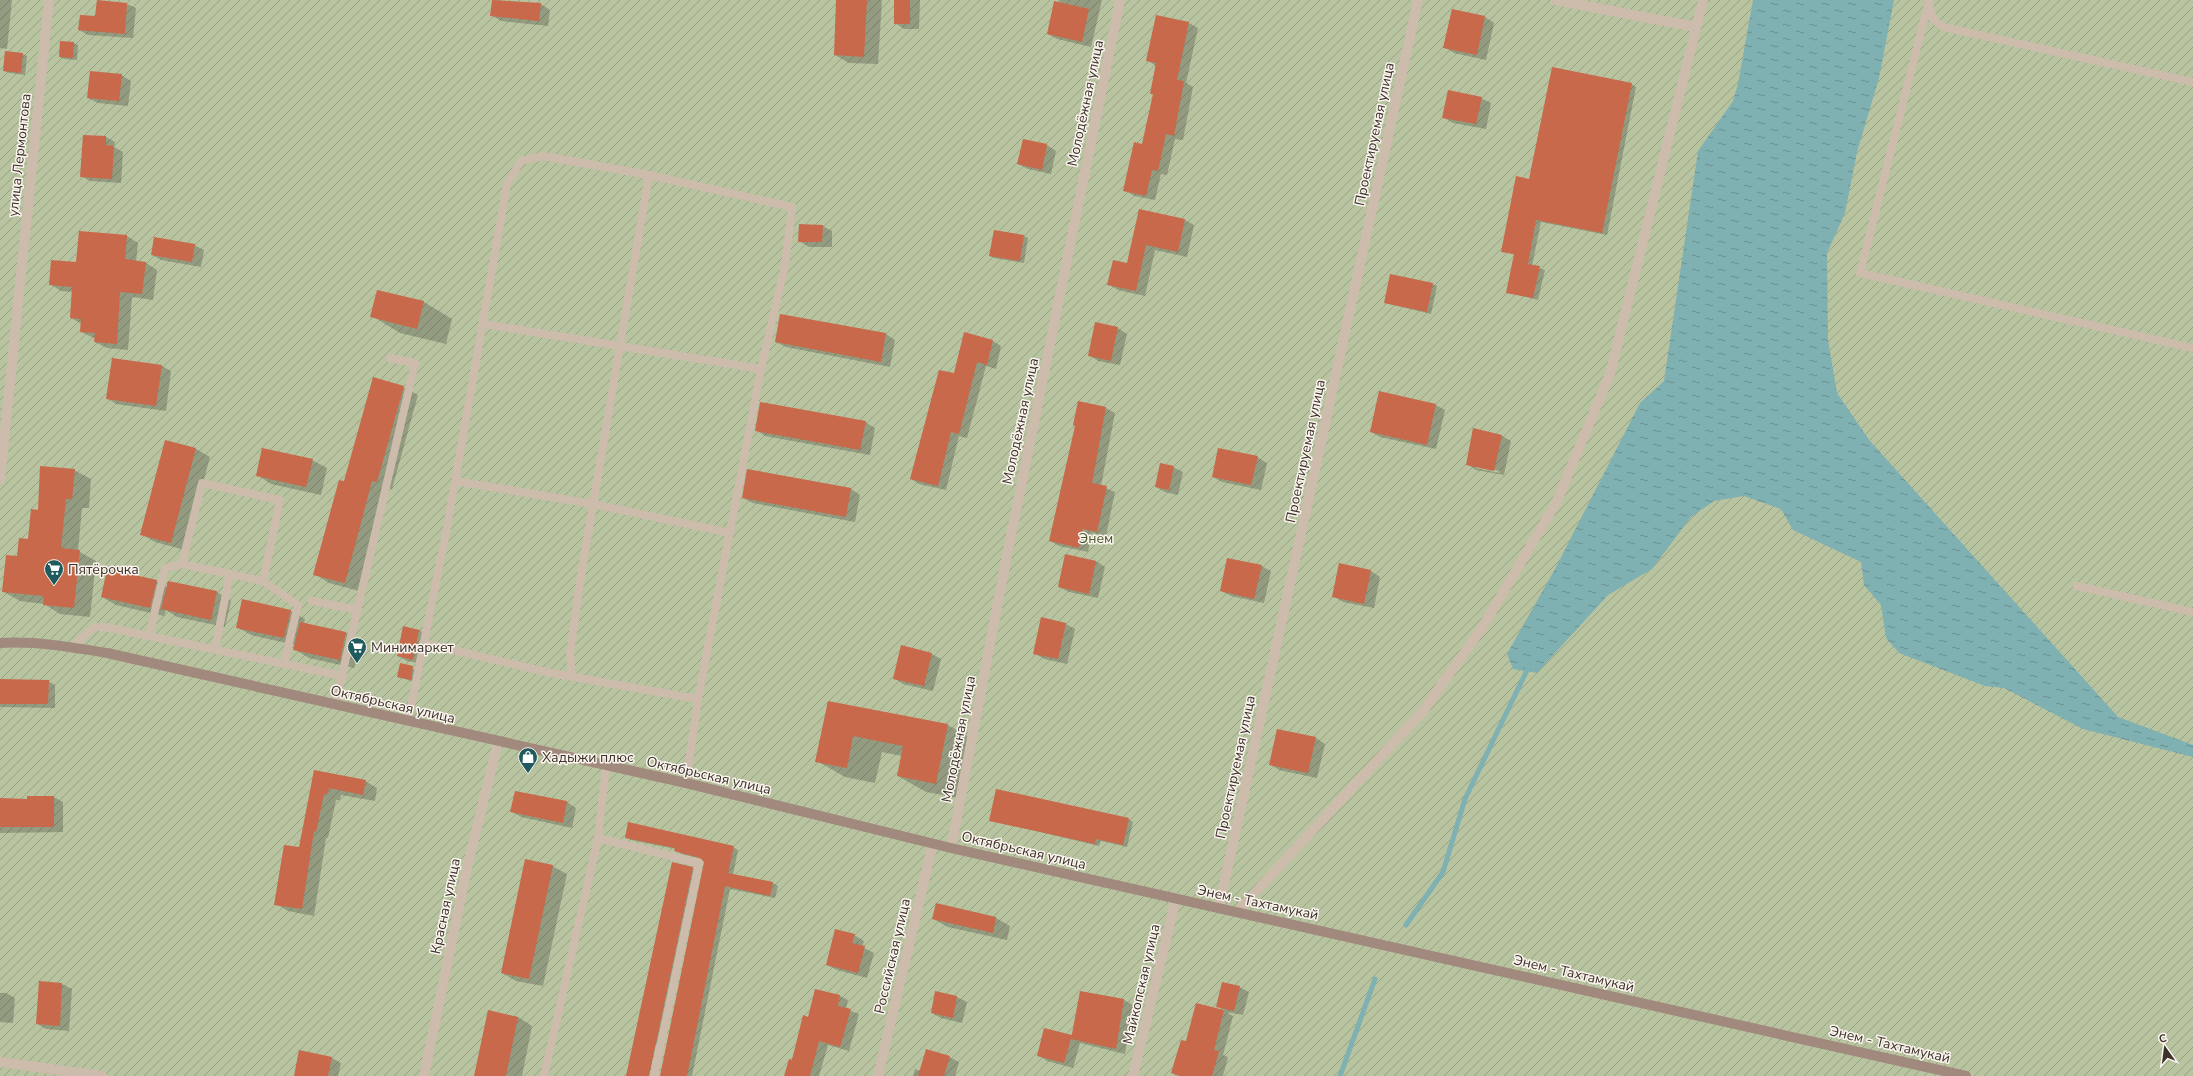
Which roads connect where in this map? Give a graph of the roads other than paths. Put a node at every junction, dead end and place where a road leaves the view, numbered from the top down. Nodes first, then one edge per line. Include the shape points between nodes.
1 (49, 0) edge
2 (1120, 0) edge
3 (1418, 0) edge
4 (1555, 0) edge
5 (1703, 0) edge
6 (1928, 2) edge
7 (1696, 27) junction
8 (2193, 82) edge
9 (649, 176) junction
10 (484, 324) junction
11 (620, 348) junction
12 (2193, 348) edge
13 (390, 358) dead end
14 (761, 369) junction
15 (0, 480) edge
16 (455, 481) junction
17 (593, 504) junction
18 (730, 533) junction
19 (182, 564) junction
20 (230, 574) junction
21 (263, 581) junction
22 (2077, 586) dead end
23 (312, 601) dead end
24 (358, 610) junction
25 (2193, 612) edge
26 (149, 636) junction
27 (0, 643) edge
28 (424, 644) junction
29 (72, 647) junction
30 (215, 649) junction
31 (284, 664) junction
32 (343, 676) junction
33 (572, 676) junction
34 (698, 699) junction
35 (335, 705) junction
36 (408, 722) junction
37 (498, 742) junction
38 (606, 766) junction
39 (686, 783) junction
40 (598, 838) junction
41 (933, 843) junction
42 (951, 848) junction
43 (1176, 898) junction
44 (1219, 908) junction
45 (1238, 911) junction
46 (0, 1062) edge
47 (102, 1076) edge
48 (424, 1076) edge
49 (544, 1076) edge
50 (654, 1076) edge
51 (878, 1076) edge
52 (1133, 1076) edge
53 (1966, 1076) edge

1 - 15 street, улица Лермонтова
2 - 42 street, Молодёжная улица via 1007,555
3 - 44 street, Проектируемая улица
4 - 7 street
5 - 7 street
6 - 8 lane via 1933,19 1943,27
6 - 12 lane via 1860,273
7 - 45 street via 1610,374 1556,503 1482,628 1423,711
9 - 10 lane via 543,156 521,161 507,184
9 - 11 lane
9 - 14 lane via 792,207 785,265
10 - 11 lane
10 - 16 lane
11 - 14 lane
11 - 17 lane
13 - 24 lane via 414,363
14 - 18 lane
16 - 17 lane
16 - 28 lane
17 - 18 lane
17 - 33 lane via 570,654
18 - 34 lane
19 - 20 lane
19 - 21 lane via 202,483 280,500
19 - 26 lane via 165,568
20 - 21 lane
20 - 30 lane
21 - 31 lane via 298,605
22 - 25 lane
23 - 24 lane
24 - 32 lane
26 - 29 lane via 94,627
26 - 30 lane
27 - 29 main road, Октябрьская улица via 23,642
28 - 33 lane
28 - 36 lane
29 - 35 main road, Октябрьская улица via 107,652
30 - 31 lane
31 - 32 lane
32 - 35 lane
33 - 34 lane
34 - 39 lane
35 - 36 main road, Октябрьская улица
36 - 37 main road, Октябрьская улица
37 - 38 main road, Октябрьская улица
37 - 48 street, Красная улица via 467,868
38 - 39 main road, Октябрьская улица
38 - 40 lane
39 - 41 main road, Октябрьская улица
40 - 49 lane
40 - 50 lane via 699,863
41 - 42 main road, Октябрьская улица
41 - 51 street, Российская улица
42 - 43 main road, Октябрьская улица
43 - 44 main road, Энем - Тахтамукай
43 - 52 street, Майкопская улица
44 - 45 main road, Энем - Тахтамукай
45 - 53 main road, Энем - Тахтамукай
46 - 47 street

